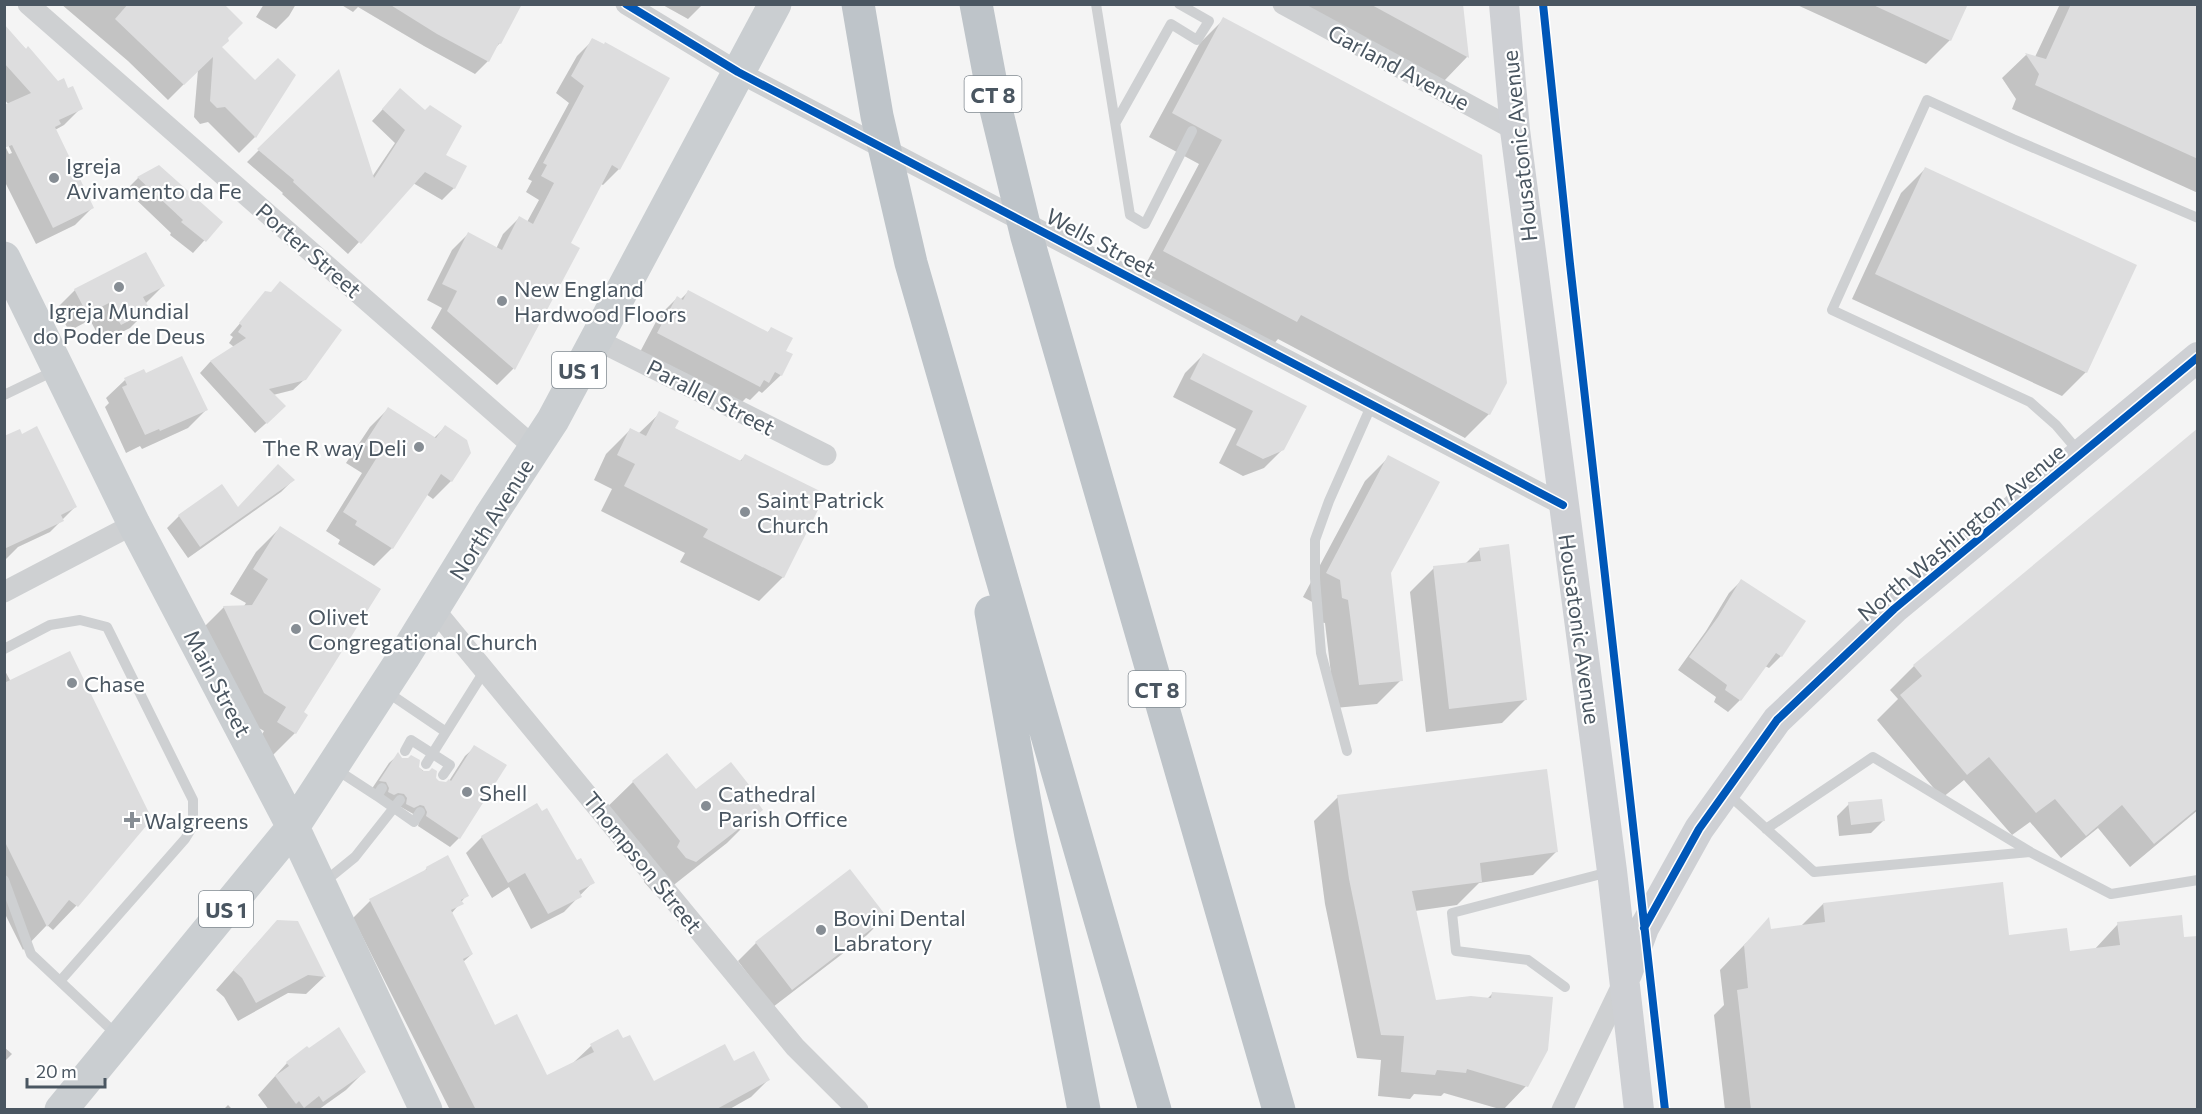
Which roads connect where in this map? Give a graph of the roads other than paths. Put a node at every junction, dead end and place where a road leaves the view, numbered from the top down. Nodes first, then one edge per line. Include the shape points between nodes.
1 (28, 4) edge
2 (626, 4) edge
3 (775, 4) edge
4 (858, 4) edge
5 (976, 4) edge
6 (1096, 4) edge
7 (1179, 4) edge
8 (1283, 4) edge
9 (1504, 4) edge
10 (738, 72) junction
11 (1116, 122) junction
12 (1515, 130) junction
13 (1192, 131) dead end
14 (2198, 218) edge
15 (5, 260) edge
16 (595, 339) junction
17 (2198, 357) edge
18 (59, 369) junction
19 (4, 395) edge
20 (1372, 404) junction
21 (962, 444) junction
22 (535, 448) junction
23 (2081, 454) junction
24 (826, 455) dead end
25 (1563, 505) junction
26 (134, 524) junction
27 (4, 592) edge
28 (434, 609) junction
29 (4, 649) edge
30 (485, 670) junction
31 (383, 689) junction
32 (446, 732) junction
33 (405, 751) dead end
34 (1347, 751) dead end
35 (433, 754) junction
36 (426, 764) dead end
37 (332, 767) junction
38 (443, 775) dead end
39 (1725, 792) junction
40 (398, 804) junction
41 (420, 812) dead end
42 (293, 827) junction
43 (1766, 829) junction
44 (2032, 853) junction
45 (1612, 871) junction
46 (4, 880) edge
47 (2198, 880) edge
48 (321, 885) junction
49 (61, 980) junction
50 (1625, 980) junction
51 (1565, 987) dead end
52 (120, 1038) junction
53 (61, 1110) edge
54 (426, 1110) edge
55 (858, 1110) edge
56 (1084, 1110) edge
57 (1155, 1110) edge
58 (1279, 1110) edge
59 (1562, 1110) edge
60 (1639, 1110) edge

1 - 22 street, Porter Street
2 - 10 street, Wells Street
3 - 10 main road, North Avenue / US 1
4 - 21 highway via 877,116 910,263
5 - 58 highway, CT 8 via 1012,182 1035,269
6 - 11 lane
7 - 11 lane via 1209,21 1197,40 1171,24
8 - 12 street, Garland Avenue
9 - 12 main road, Housatonic Avenue
10 - 16 main road, North Avenue / US 1
10 - 20 street, Wells Street
11 - 13 lane via 1130,215 1145,224
12 - 25 main road, Housatonic Avenue
14 - 23 lane via 1928,100 1832,310 2030,402
15 - 18 main road, Main Street
16 - 22 main road, North Avenue / US 1
16 - 24 street, Parallel Street
17 - 23 main road, North Washington Avenue
18 - 19 lane
18 - 26 main road, Main Street
20 - 25 street, Wells Street
20 - 34 lane via 1316,540 1321,653
21 - 56 highway
21 - 57 highway
22 - 28 main road, North Avenue / US 1
23 - 39 main road, North Washington Avenue via 1894,609 1777,720
25 - 45 main road, Housatonic Avenue
26 - 27 street
26 - 42 main road, Main Street
28 - 30 street, Thompson Street
28 - 31 main road, North Avenue / US 1
29 - 49 lane via 50,625 80,620 107,627 193,800 193,826 185,839
30 - 32 lane
30 - 55 street, Thompson Street via 795,1047
31 - 32 lane
31 - 37 main road, North Avenue / US 1
32 - 35 lane
33 - 35 lane via 411,740
35 - 36 lane
35 - 38 lane via 450,765
37 - 40 lane
37 - 42 main road, North Avenue / US 1
39 - 43 lane
39 - 50 main road, North Washington Avenue via 1699,829 1644,928
40 - 41 lane via 414,822
40 - 48 lane via 355,857
42 - 48 main road, Main Street
42 - 52 main road, North Avenue / US 1
43 - 44 lane via 1814,872
43 - 44 lane via 1873,757
44 - 47 lane via 2111,894
45 - 50 main road, Housatonic Avenue
45 - 51 lane via 1452,913 1456,951 1528,960
46 - 49 lane via 31,954
48 - 54 main road, Main Street
49 - 52 lane
50 - 59 street, North Washington Avenue
50 - 60 main road, Housatonic Avenue
52 - 53 main road, North Avenue / US 1

